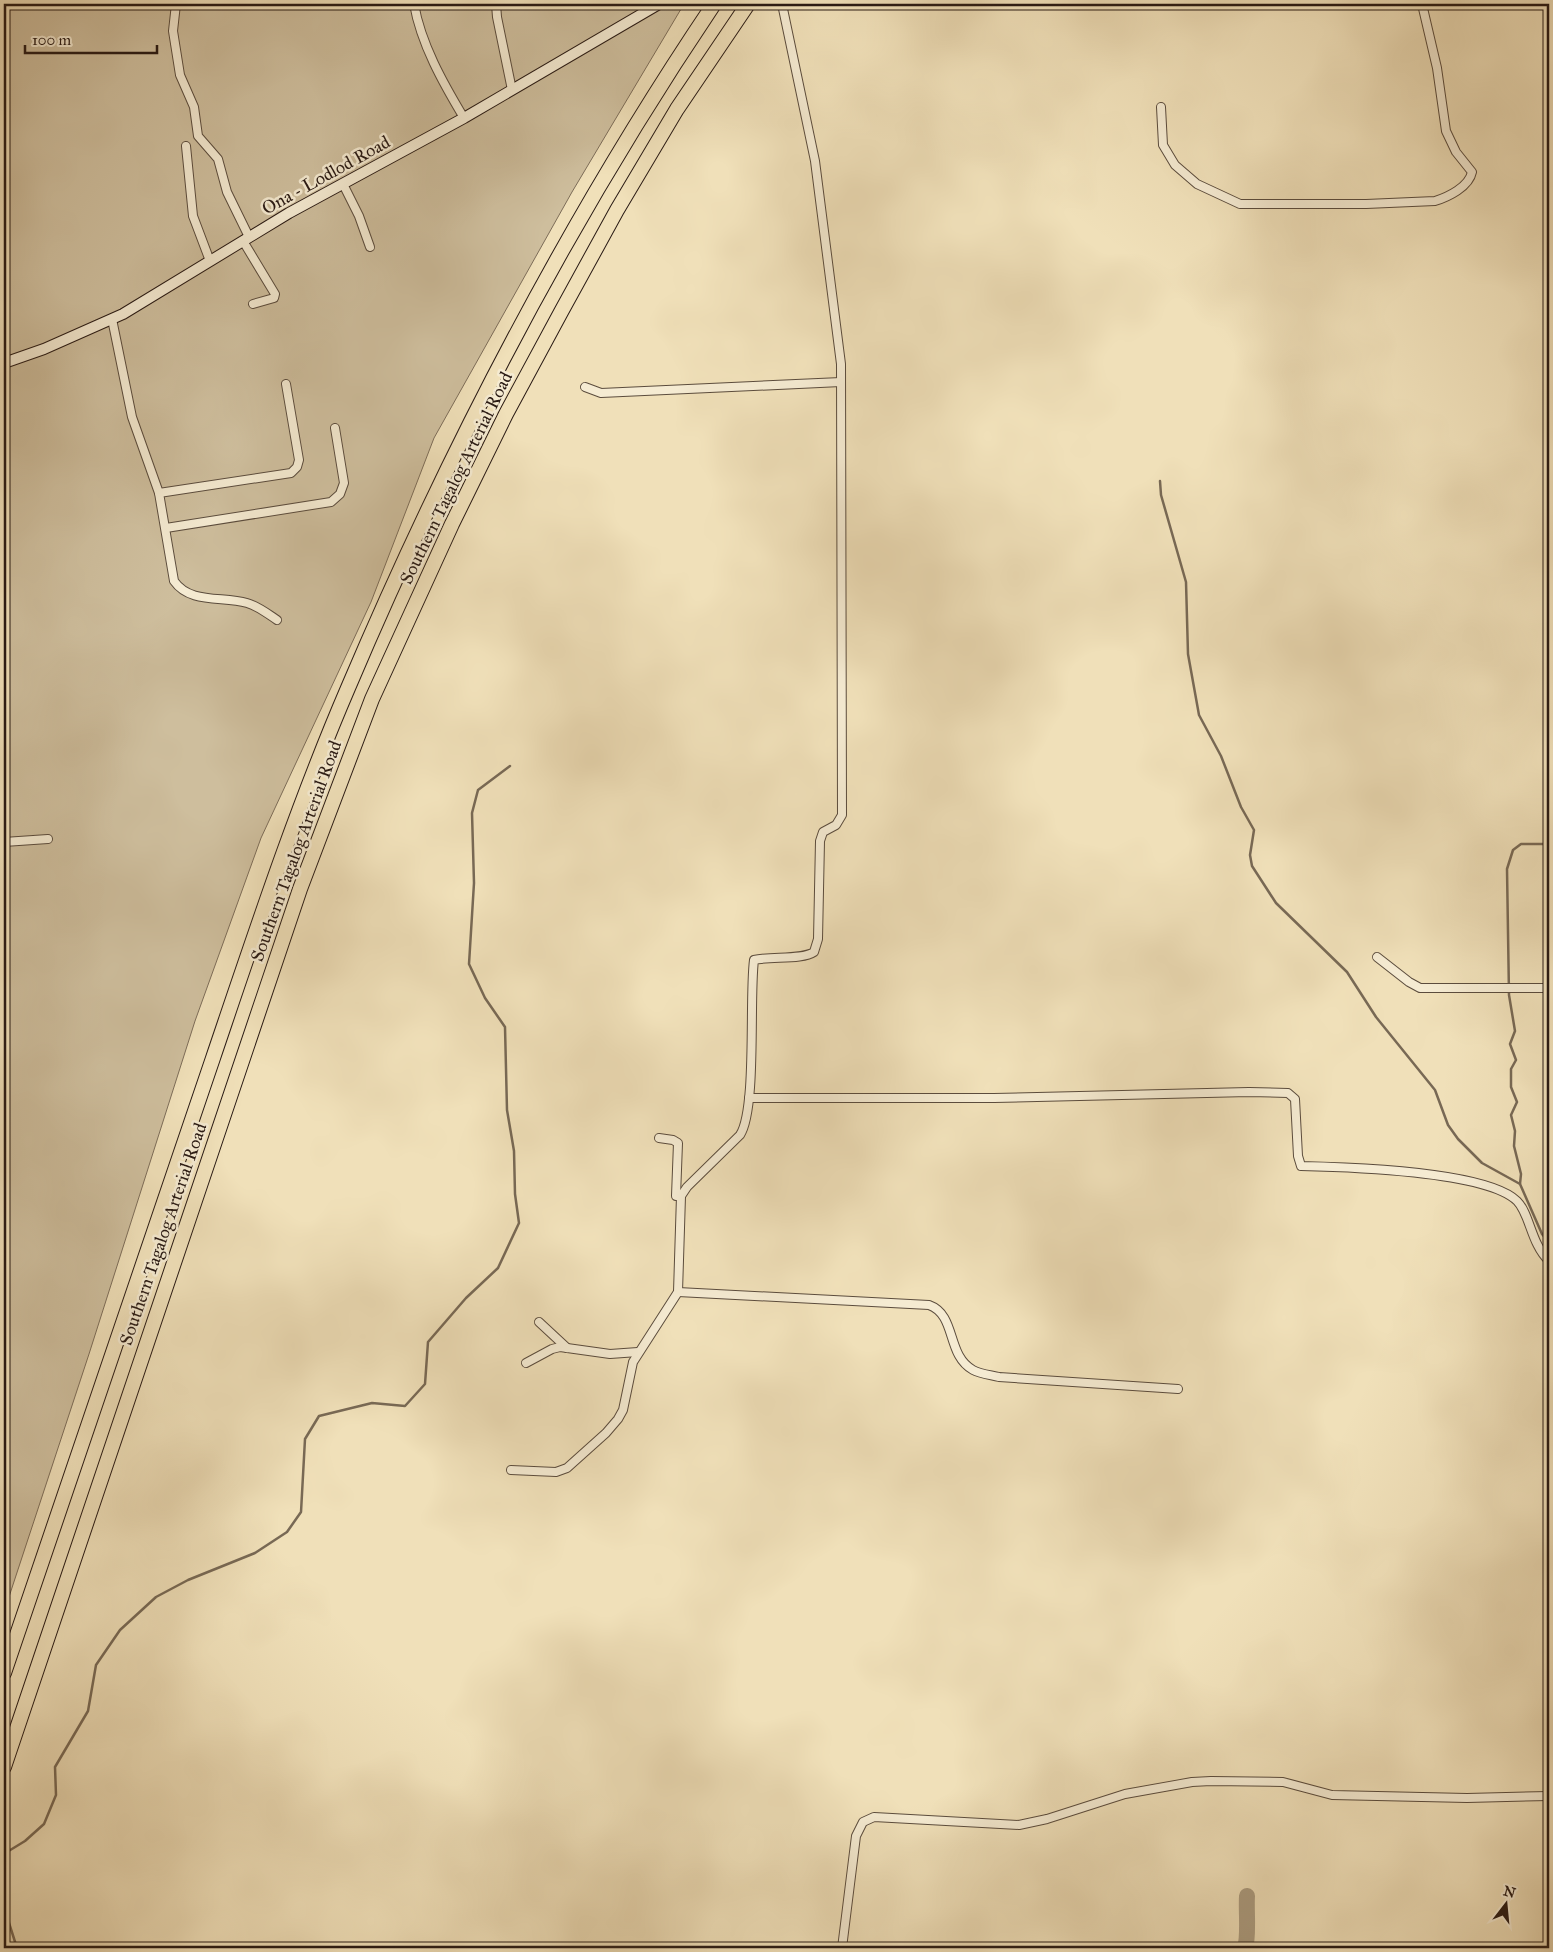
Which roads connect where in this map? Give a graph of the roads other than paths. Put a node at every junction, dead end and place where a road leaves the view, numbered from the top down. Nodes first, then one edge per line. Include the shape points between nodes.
1 (176, 4) edge
2 (414, 4) edge
3 (496, 4) edge
4 (659, 4) edge
5 (714, 4) edge
6 (748, 4) edge
7 (782, 4) edge
8 (1422, 4) edge
9 (512, 90) junction
10 (1161, 107) dead end
11 (464, 118) junction
12 (186, 146) dead end
13 (343, 184) junction
14 (246, 239) junction
15 (370, 247) dead end
16 (210, 261) junction
17 (253, 304) dead end
18 (112, 319) junction
19 (4, 363) edge
20 (841, 382) junction
21 (286, 384) dead end
22 (585, 387) dead end
23 (335, 428) dead end
24 (159, 493) junction
25 (166, 528) junction
26 (278, 620) dead end
27 (48, 840) dead end
28 (4, 842) edge
29 (1377, 957) dead end
30 (1549, 988) edge
31 (749, 1098) junction
32 (659, 1138) dead end
33 (681, 1196) junction
34 (1549, 1261) edge
35 (678, 1292) junction
36 (539, 1322) dead end
37 (567, 1348) junction
38 (638, 1352) junction
39 (526, 1363) dead end
40 (1178, 1389) dead end
41 (511, 1470) dead end
42 (4, 1672) edge
43 (4, 1767) edge
44 (1549, 1796) edge
45 (842, 1948) edge

1 - 14 street via 173,31 180,75 194,107 198,136 218,159
2 - 11 street via 417,22 444,86
3 - 9 street
4 - 9 main road, Ona - Lodlod Road
5 - 42 highway, Southern Tagalog Arterial Road via 653,94 536,298 426,514 346,691 264,908
6 - 43 highway, Southern Tagalog Arterial Road via 677,109 556,320 456,516 372,699 300,889
7 - 20 street via 814,161
8 - 10 street via 1437,68 1446,131 1456,152 1472,172 1468,182 1445,198 1366,204 1240,204 1197,184 1175,166 1163,145
9 - 11 main road, Ona - Lodlod Road
11 - 13 main road, Ona - Lodlod Road
12 - 16 street via 194,216
13 - 14 main road, Ona - Lodlod Road
13 - 15 street
14 - 16 main road, Ona - Lodlod Road
14 - 17 street via 275,294 274,298
16 - 18 main road, Ona - Lodlod Road
18 - 19 main road, Ona - Lodlod Road
18 - 24 street via 132,417
20 - 22 street via 601,393
20 - 31 street via 842,815 836,826 823,832 820,841 818,939 814,952 806,957 771,956 754,960
21 - 24 street via 298,467 291,473
23 - 25 street via 344,483 340,494 331,502
24 - 25 street
25 - 26 street via 174,581 181,590 189,595 253,605
27 - 28 street
29 - 30 street via 1416,987
31 - 33 street via 740,1135
31 - 34 street via 1288,1093 1296,1099 1301,1166 1370,1168 1485,1184 1512,1197 1520,1205 1532,1235
32 - 33 street via 678,1143 676,1196
33 - 35 street
35 - 38 street
35 - 40 street via 929,1305 944,1314 957,1352 972,1370 999,1377
36 - 37 street
37 - 38 street via 610,1354
37 - 39 street via 552,1349
38 - 41 street via 631,1369 623,1410 606,1433 567,1468 545,1472
44 - 45 street via 1332,1795 1283,1782 1211,1781 1126,1794 1048,1820 1019,1824 874,1817 863,1822 856,1836

